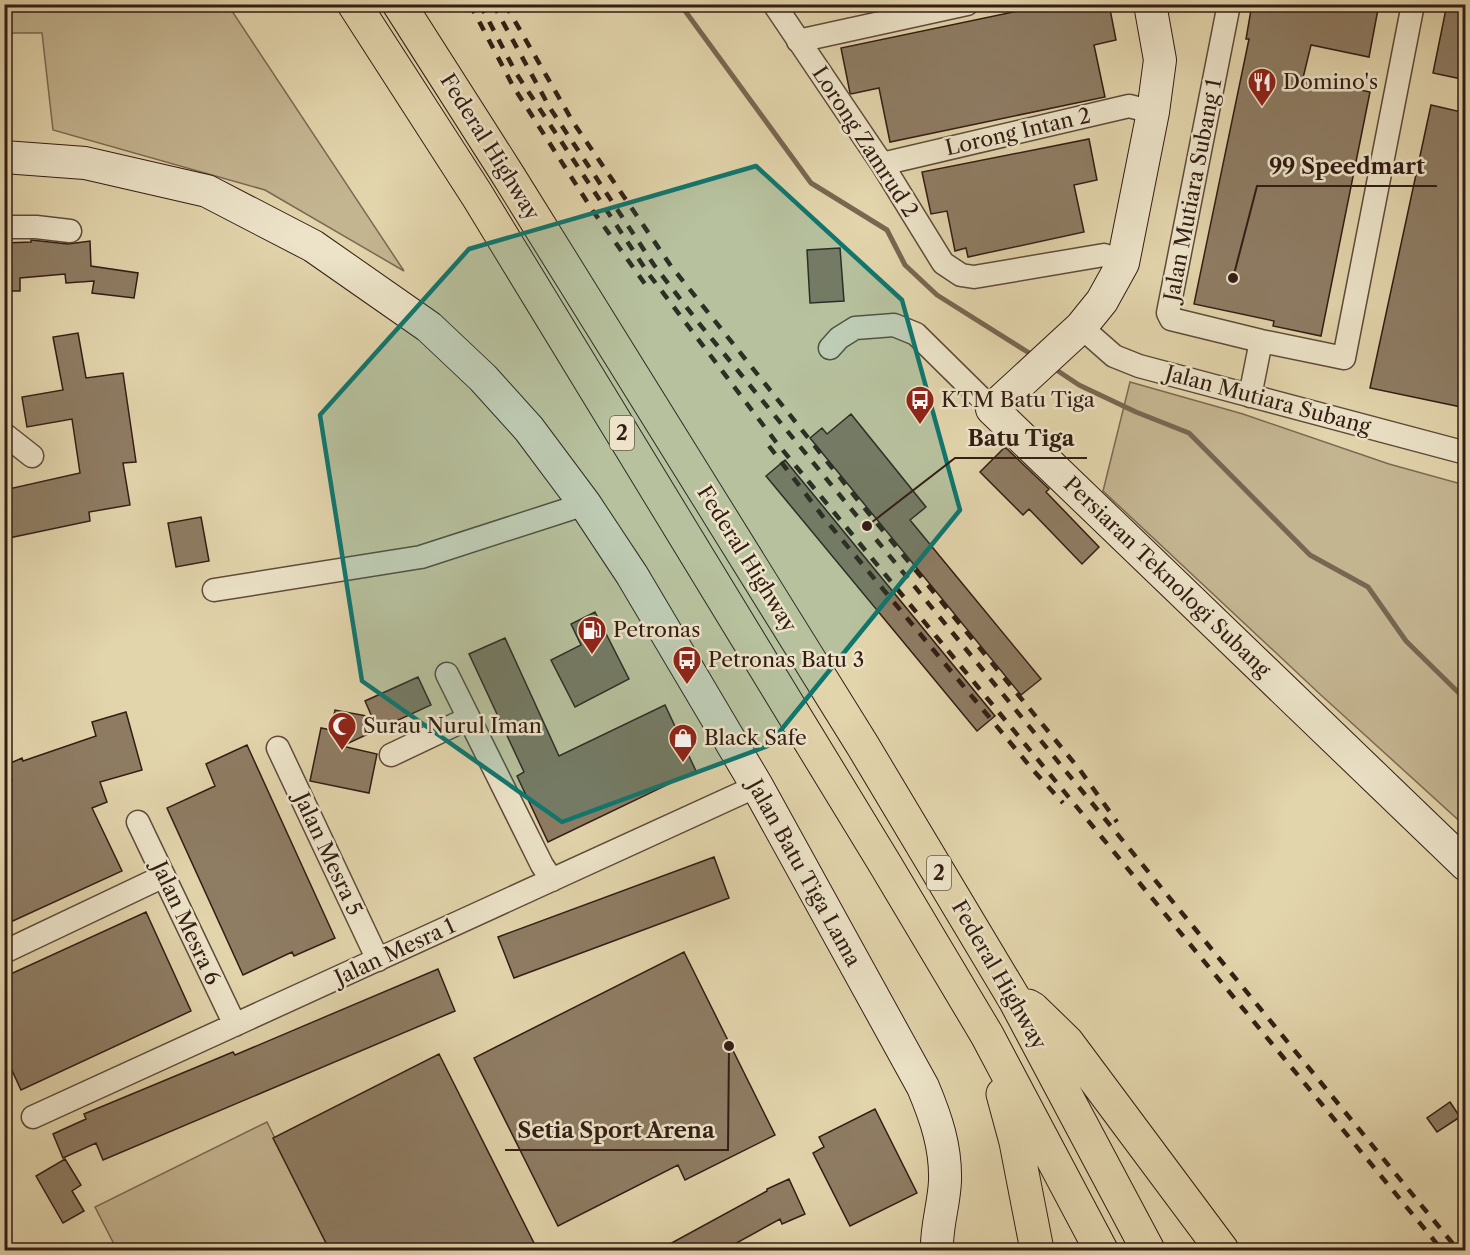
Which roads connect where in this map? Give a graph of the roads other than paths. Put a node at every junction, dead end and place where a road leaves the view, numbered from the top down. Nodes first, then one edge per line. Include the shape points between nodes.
1 (354, 4) edge
2 (399, 4) edge
3 (774, 4) edge
4 (967, 4) edge
5 (1150, 4) edge
6 (1229, 4) edge
7 (1413, 4) edge
8 (941, 8) edge
9 (798, 41) junction
10 (1153, 112) junction
11 (4, 157) edge
12 (882, 164) junction
13 (4, 227) edge
14 (70, 231) dead end
15 (1123, 263) junction
16 (1081, 327) junction
17 (1261, 341) junction
18 (830, 348) dead end
19 (1250, 396) junction
20 (992, 409) junction
21 (4, 434) edge
22 (1466, 453) edge
23 (32, 456) dead end
24 (585, 504) junction
25 (214, 590) dead end
26 (447, 674) dead end
27 (469, 718) junction
28 (278, 748) dead end
29 (392, 755) dead end
30 (757, 786) junction
31 (138, 822) dead end
32 (1466, 865) edge
33 (164, 876) junction
34 (552, 880) junction
35 (4, 952) edge
36 (378, 960) junction
37 (1016, 1000) junction
38 (235, 1025) junction
39 (987, 1035) junction
40 (33, 1117) dead end
41 (937, 1251) edge
42 (1037, 1251) edge
43 (1101, 1251) edge
44 (1148, 1251) edge
45 (1222, 1251) edge

1 - 39 highway, Federal Highway / 2 via 477,195
2 - 37 highway, Federal Highway / 2 via 857,735
3 - 9 street, Lorong Zamrud 2
4 - 8 street
5 - 10 street via 1160,60
6 - 17 street, Jalan Mutiara Subang 1 via 1168,314 1171,319
7 - 17 street via 1344,358
8 - 9 street
9 - 12 street, Lorong Zamrud 2
10 - 12 street, Lorong Intan 2 via 1129,106
10 - 15 street
11 - 24 street, Jalan Batu Tiga Lama via 85,163 207,191 313,246 437,334 529,429
12 - 15 street, Lorong Zamrud 2 via 943,263 961,275 974,278 1104,255
13 - 14 street
15 - 16 street via 1102,301
16 - 19 street, Jalan Mutiara Subang via 1114,356
16 - 20 street
17 - 19 street
18 - 20 street via 855,328 894,325 916,333
19 - 22 street, Jalan Mutiara Subang
20 - 32 street, Persiaran Teknologi Subang
21 - 23 street
24 - 25 street via 422,557
24 - 30 street, Jalan Batu Tiga Lama via 685,661
26 - 27 street
27 - 29 street
27 - 34 street
28 - 36 street, Jalan Mesra 5
30 - 34 street, Jalan Mesra 1
30 - 41 street, Jalan Batu Tiga Lama via 923,1087 938,1122 945,1182
31 - 33 street, Jalan Mesra 6
33 - 35 street
33 - 38 street, Jalan Mesra 6
34 - 36 street, Jalan Mesra 1
36 - 38 street, Jalan Mesra 1
37 - 44 highway, Federal Highway / 2
37 - 45 highway via 1033,1009 1067,1042
38 - 40 street, Jalan Mesra 1
39 - 42 highway via 1016,1142
39 - 43 highway, Federal Highway / 2

